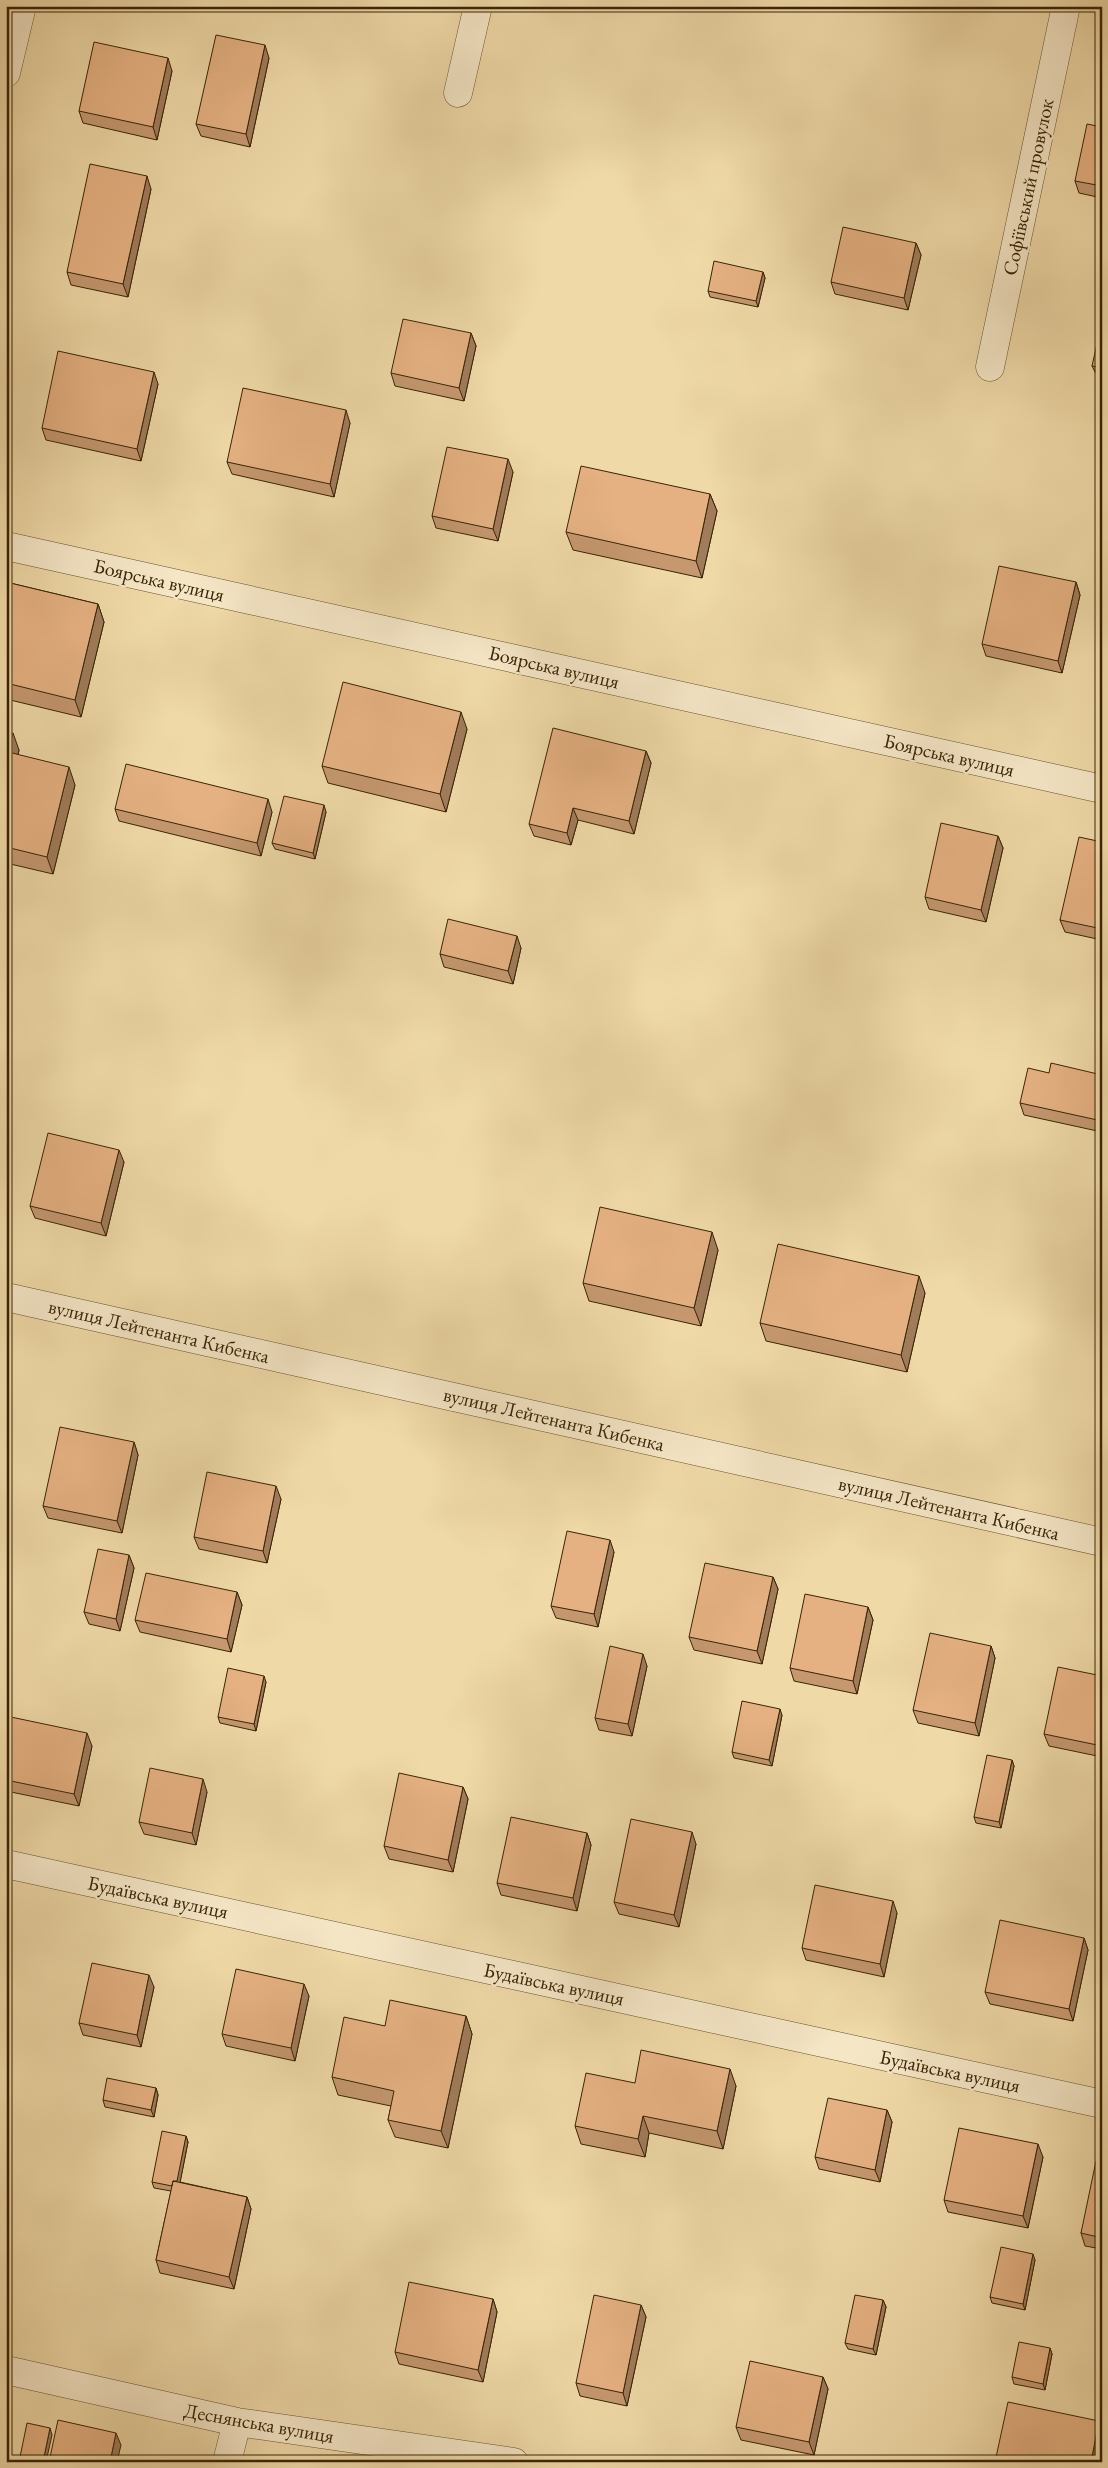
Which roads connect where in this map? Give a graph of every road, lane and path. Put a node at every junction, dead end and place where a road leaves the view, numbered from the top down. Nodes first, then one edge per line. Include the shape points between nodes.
1 (22, 6) edge
2 (478, 6) edge
3 (1066, 6) edge
4 (6, 73) edge
5 (458, 93) dead end
6 (990, 367) dead end
7 (6, 546) edge
8 (1102, 789) edge
9 (6, 1296) edge
10 (1102, 1542) edge
11 (6, 1864) edge
12 (1102, 2104) edge
13 (6, 2370) edge
14 (237, 2422) junction
15 (227, 2462) edge
16 (514, 2462) edge

1 - 4 street
2 - 5 street
3 - 6 street, Софіївський провулок
7 - 8 street, Боярська вулиця
9 - 10 street, вулиця Лейтенанта Кибенка
11 - 12 street, Будаївська вулиця
13 - 14 street, Деснянська вулиця
14 - 15 street
14 - 16 street, Деснянська вулиця

